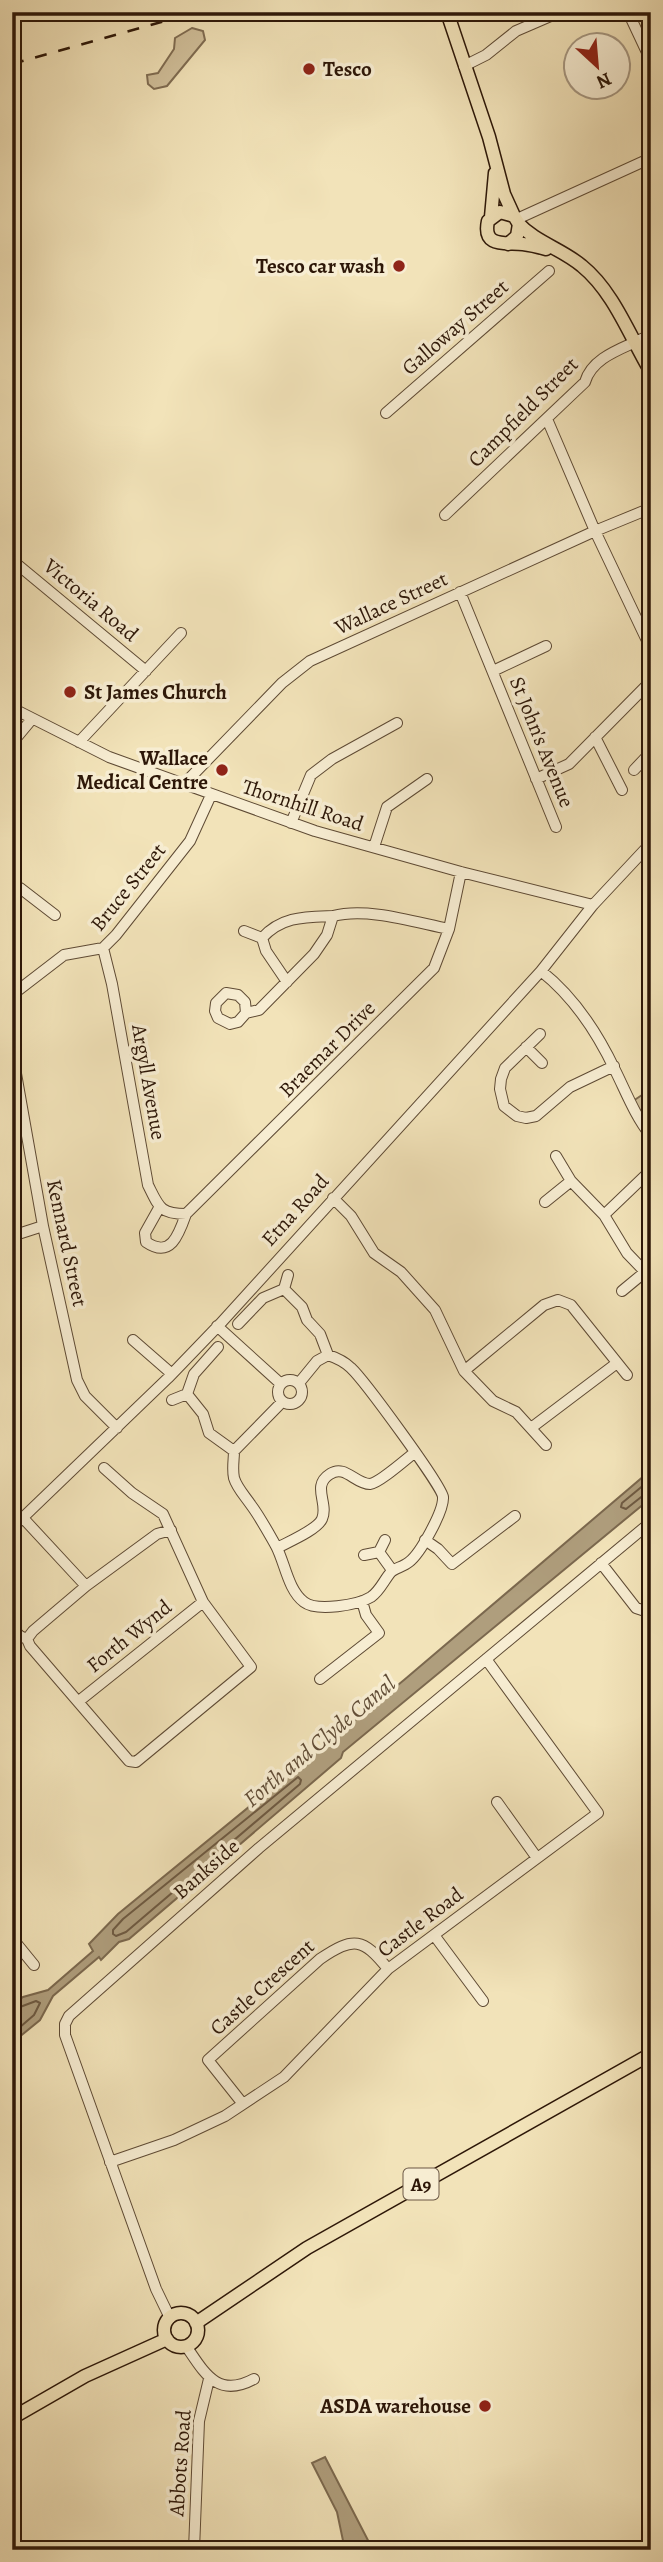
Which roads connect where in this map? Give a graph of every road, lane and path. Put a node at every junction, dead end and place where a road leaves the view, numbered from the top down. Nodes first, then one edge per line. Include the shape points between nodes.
1 (447, 12) edge
2 (560, 12) edge
3 (628, 12) edge
4 (651, 61) edge
5 (464, 66) junction
6 (651, 158) edge
7 (495, 163) junction
8 (491, 217) junction
9 (516, 219) junction
10 (508, 244) junction
11 (566, 257) junction
12 (550, 271) dead end
13 (651, 334) edge
14 (634, 344) junction
15 (651, 372) edge
16 (386, 413) dead end
17 (547, 419) junction
18 (651, 508) edge
19 (445, 515) dead end
20 (595, 531) junction
21 (12, 559) edge
22 (460, 592) junction
23 (646, 627) edge
24 (181, 633) dead end
25 (546, 646) dead end
26 (651, 649) edge
27 (146, 671) junction
28 (493, 671) junction
29 (651, 681) edge
30 (12, 708) edge
31 (32, 719) junction
32 (397, 723) dead end
33 (595, 737) junction
34 (79, 742) junction
35 (12, 743) edge
36 (651, 752) edge
37 (634, 770) dead end
38 (427, 779) dead end
39 (536, 779) junction
40 (184, 784) junction
41 (622, 790) dead end
42 (211, 795) junction
43 (290, 823) junction
44 (556, 827) dead end
45 (651, 843) edge
46 (374, 847) junction
47 (461, 872) junction
48 (12, 899) edge
49 (593, 905) junction
50 (55, 915) dead end
51 (333, 916) junction
52 (449, 929) junction
53 (244, 931) dead end
54 (262, 939) junction
55 (103, 948) junction
56 (541, 971) junction
57 (287, 982) junction
58 (12, 995) edge
59 (246, 1013) dead end
60 (540, 1034) dead end
61 (526, 1047) junction
62 (12, 1051) edge
63 (542, 1063) dead end
64 (614, 1066) junction
65 (651, 1136) edge
66 (556, 1156) dead end
67 (651, 1171) edge
68 (570, 1181) junction
69 (333, 1198) junction
70 (545, 1202) dead end
71 (159, 1208) junction
72 (186, 1214) junction
73 (604, 1215) junction
74 (43, 1226) junction
75 (12, 1236) edge
76 (288, 1275) dead end
77 (648, 1275) edge
78 (284, 1289) junction
79 (622, 1291) dead end
80 (238, 1325) dead end
81 (217, 1326) junction
82 (133, 1340) dead end
83 (218, 1347) dead end
84 (328, 1356) junction
85 (617, 1363) junction
86 (464, 1371) junction
87 (172, 1374) junction
88 (626, 1375) dead end
89 (299, 1383) junction
90 (281, 1384) junction
91 (187, 1394) junction
92 (172, 1399) dead end
93 (282, 1402) junction
94 (117, 1428) junction
95 (531, 1428) junction
96 (546, 1446) dead end
97 (234, 1451) junction
98 (414, 1453) junction
99 (104, 1468) dead end
100 (515, 1516) dead end
101 (23, 1518) junction
102 (651, 1522) edge
103 (12, 1528) edge
104 (171, 1530) junction
105 (385, 1540) dead end
106 (425, 1540) junction
107 (277, 1548) junction
108 (379, 1552) junction
109 (364, 1555) dead end
110 (601, 1563) junction
111 (392, 1570) junction
112 (86, 1586) junction
113 (362, 1601) junction
114 (203, 1602) junction
115 (651, 1613) edge
116 (12, 1628) edge
117 (27, 1639) junction
118 (486, 1659) junction
119 (320, 1679) dead end
120 (79, 1701) junction
121 (497, 1802) dead end
122 (537, 1858) junction
123 (434, 1935) junction
124 (12, 1938) edge
125 (34, 1965) dead end
126 (388, 1969) junction
127 (484, 2001) dead end
128 (651, 2054) edge
129 (243, 2104) junction
130 (110, 2162) junction
131 (170, 2318) junction
132 (196, 2323) junction
133 (167, 2339) junction
134 (186, 2346) junction
135 (209, 2379) junction
136 (254, 2379) dead end
137 (12, 2418) edge
138 (194, 2550) edge

1 - 5 main road
2 - 5 street via 516,31
3 - 4 street
5 - 7 main road
6 - 9 street
7 - 8 main road
7 - 9 main road
8 - 9 main road via 500,212
8 - 10 main road via 486,228 489,236
9 - 10 main road via 517,236
9 - 11 main road
10 - 11 main road via 537,246
11 - 14 main road via 599,283
12 - 16 street, Galloway Street
13 - 14 street, Campfield Street
14 - 15 main road
14 - 17 street, Campfield Street via 607,356
17 - 19 street, Campfield Street
17 - 20 street
18 - 20 street, Wallace Street
20 - 22 street, Wallace Street
20 - 23 street
21 - 27 street, Victoria Road
22 - 28 street, St John's Avenue
22 - 40 street, Wallace Street via 310,661 282,683
23 - 26 street
24 - 27 street
25 - 28 street, St John's Avenue
27 - 34 street
28 - 39 street, St John's Avenue
29 - 33 street
30 - 31 street, Thornhill Road
31 - 34 street, Thornhill Road
31 - 35 street
32 - 43 street via 311,775
33 - 39 street via 569,764
33 - 41 street
34 - 40 street, Thornhill Road
36 - 37 street
38 - 46 street via 387,807
39 - 44 street, St John's Avenue
40 - 42 street, Thornhill Road
42 - 43 street, Thornhill Road
42 - 55 street, Bruce Street via 190,841
43 - 46 street, Thornhill Road
45 - 49 street, Etna Road
46 - 47 street, Thornhill Road
47 - 49 street, Thornhill Road
47 - 52 street, Braemar Drive
48 - 50 street via 20,888
49 - 56 street, Etna Road
51 - 52 street via 370,914
51 - 54 street via 299,917 273,926
51 - 57 street via 314,954
52 - 72 street, Braemar Drive via 434,968 421,983
53 - 54 street
54 - 57 street
55 - 58 street, Bruce Street via 64,956
55 - 71 street, Argyll Avenue via 148,1185
56 - 64 street via 590,1023
56 - 69 street, Etna Road
57 - 59 street via 258,1010
60 - 61 street
61 - 63 street
61 - 64 street via 505,1069 500,1089 504,1106 526,1118 536,1116 570,1087
62 - 74 street, Kennard Street
64 - 65 street
66 - 68 street
67 - 73 street
68 - 70 street
68 - 73 street
69 - 81 street, Etna Road
69 - 86 street via 351,1216 374,1253 401,1272 435,1310
71 - 72 street
71 - 72 street, Braemar Drive via 145,1233 146,1241 155,1248 166,1247 178,1236
73 - 77 street via 626,1253
74 - 75 street
74 - 94 street, Kennard Street via 77,1380 85,1396
76 - 78 street
77 - 79 street
78 - 80 street via 263,1298
78 - 84 street via 320,1334
81 - 87 street, Etna Road
81 - 90 street
82 - 87 street
83 - 91 street via 194,1374
84 - 89 street via 317,1361
84 - 98 street via 352,1368
85 - 86 street via 571,1305 558,1300 544,1305
85 - 88 street
85 - 95 street
86 - 95 street via 493,1401 516,1412
87 - 94 street, Etna Road
89 - 90 street via 289,1380
89 - 93 street via 303,1391 300,1400 290,1405
90 - 93 street
91 - 92 street
91 - 97 street via 203,1414 209,1433
93 - 97 street
94 - 101 street, Etna Road
95 - 96 street
97 - 107 street via 234,1478
98 - 106 street via 443,1496
98 - 107 street via 370,1484 346,1473 331,1473 320,1489 321,1521
99 - 104 street via 163,1514
100 - 106 street via 452,1564
101 - 103 street, Etna Road
101 - 112 street
102 - 110 street, Bankside
104 - 112 street via 157,1534
104 - 114 street
105 - 108 street
106 - 111 street via 408,1563
107 - 113 street via 295,1592 304,1602 330,1608
108 - 109 street
108 - 111 street
110 - 115 street via 636,1608
110 - 118 street, Bankside
111 - 113 street via 374,1594
112 - 117 street
113 - 119 street via 379,1633
114 - 120 street, Forth Wynd
114 - 120 street, Forth Wynd via 251,1667 136,1762 129,1761
116 - 117 street, Forth Wynd
117 - 120 street, Forth Wynd
118 - 122 street, Castle Road via 598,1813
118 - 130 street, Bankside via 259,1848 69,2016 65,2035
121 - 122 street
122 - 123 street, Castle Road
123 - 126 street, Castle Road
123 - 127 street
124 - 125 street
126 - 129 street, Castle Road via 284,2077
126 - 129 street, Castle Crescent via 372,1948 351,1943 337,1948 208,2060
128 - 132 main road, A9 via 307,2248
129 - 130 street, Castle Road via 174,2140
130 - 131 street, Bankside
131 - 132 main road via 187,2314
131 - 133 main road via 164,2328
132 - 134 main road via 198,2334
133 - 134 main road
133 - 137 main road via 85,2376
134 - 135 street
135 - 136 street via 232,2386
135 - 138 street, Abbots Road via 199,2421

